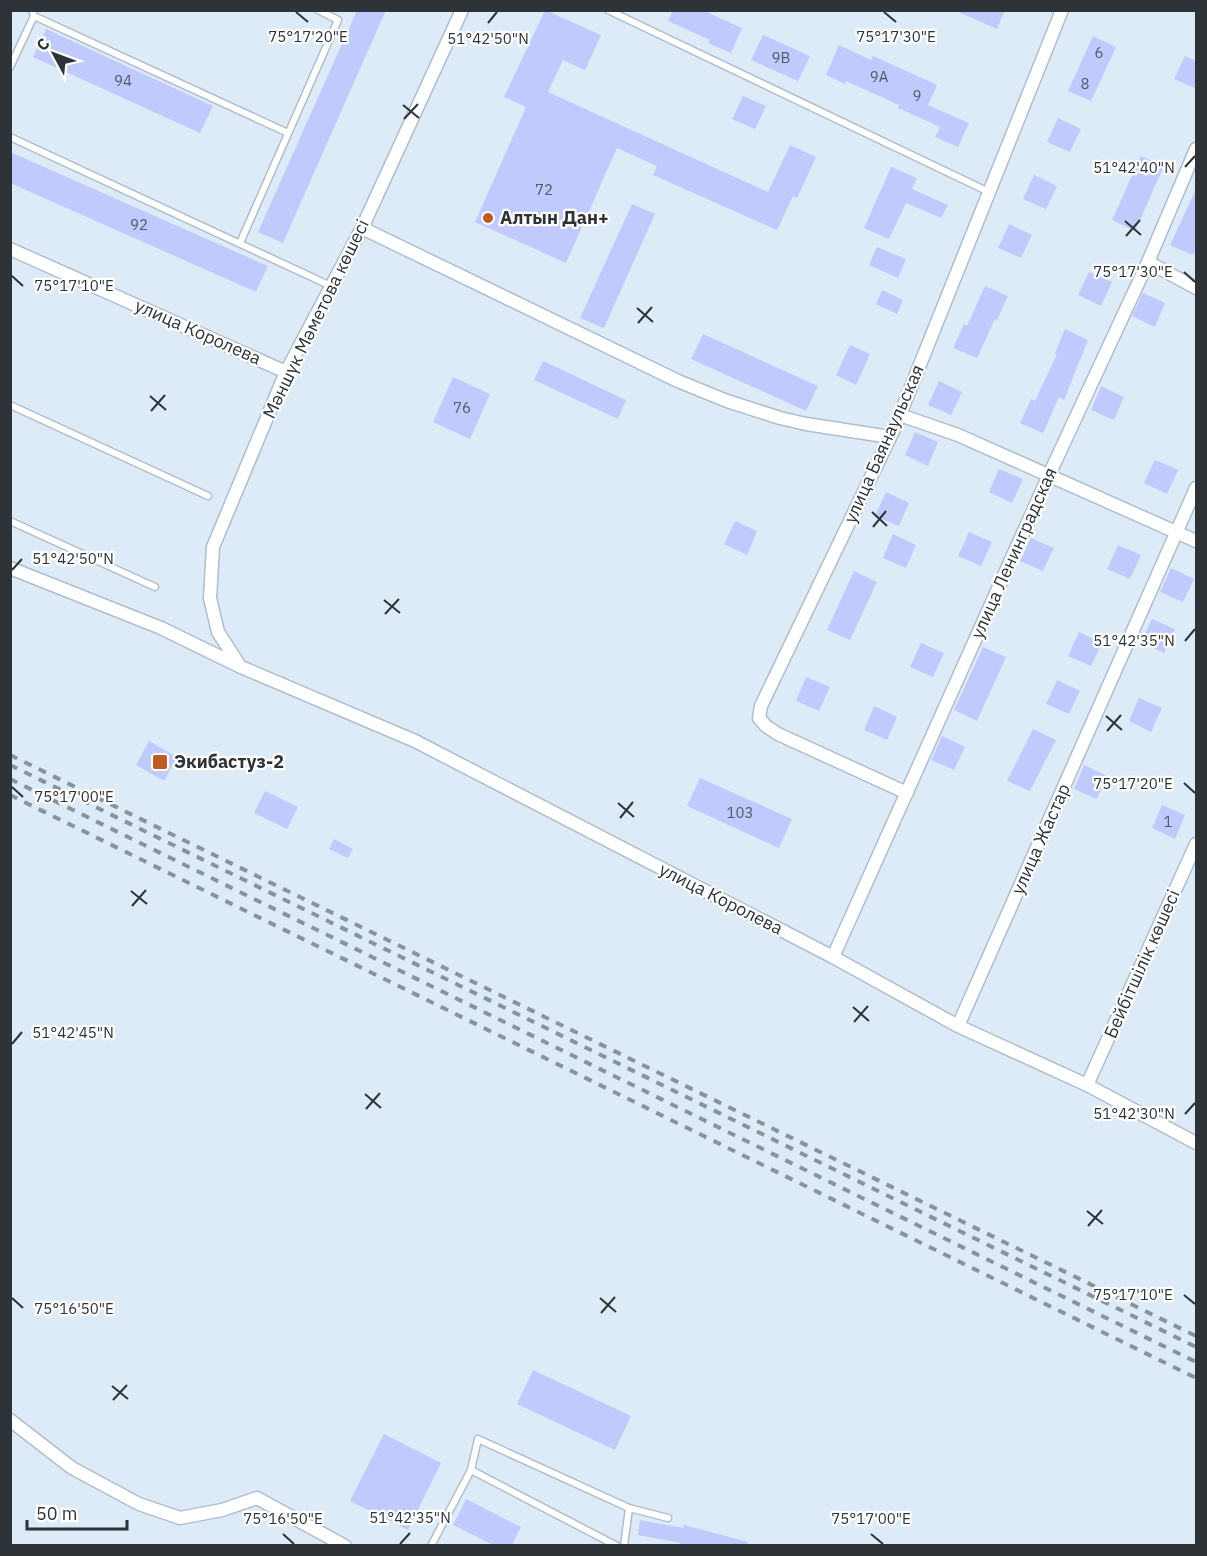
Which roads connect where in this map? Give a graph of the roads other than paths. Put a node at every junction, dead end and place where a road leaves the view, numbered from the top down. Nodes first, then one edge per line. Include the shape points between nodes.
1 (318, 10) edge
2 (462, 10) edge
3 (608, 10) edge
4 (1062, 10) edge
5 (33, 13) edge
6 (10, 67) edge
7 (288, 133) junction
8 (10, 136) edge
9 (1197, 149) edge
10 (989, 192) junction
11 (362, 228) junction
12 (240, 243) junction
13 (10, 249) edge
14 (1148, 262) junction
15 (331, 286) junction
16 (1197, 288) edge
17 (286, 372) junction
18 (10, 405) edge
19 (900, 415) junction
20 (890, 437) junction
21 (1048, 475) junction
22 (1197, 489) edge
23 (208, 496) dead end
24 (10, 521) edge
25 (1176, 532) junction
26 (1197, 541) edge
27 (10, 568) edge
28 (155, 587) dead end
29 (241, 667) junction
30 (907, 793) junction
31 (1197, 844) edge
32 (833, 957) junction
33 (958, 1026) junction
34 (1087, 1085) junction
35 (1197, 1143) edge
36 (10, 1420) edge
37 (471, 1470) junction
38 (629, 1508) junction
39 (668, 1518) dead end
40 (345, 1545) edge
41 (431, 1545) edge
42 (617, 1545) edge
43 (624, 1545) edge

1 - 7 lane via 339,20
2 - 11 street, Мәншүк Мәметова көшесі
3 - 10 lane
4 - 10 street, улица Баянаульская
5 - 6 lane
5 - 7 lane
7 - 12 lane
8 - 12 lane
9 - 14 street, улица Ленинградская
10 - 19 street, улица Баянаульская
11 - 15 street, Мәншүк Мәметова көшесі
11 - 20 street via 727,401 806,424
12 - 15 lane
13 - 17 street, улица Королева
14 - 16 street
14 - 21 street, улица Ленинградская
15 - 17 street, Мәншүк Мәметова көшесі
17 - 29 street, Мәншүк Мәметова көшесі via 213,547 210,598 218,632
18 - 23 lane
19 - 20 street, улица Баянаульская
19 - 21 street via 958,435
20 - 30 street, улица Баянаульская via 759,717 778,734
21 - 25 street
21 - 30 street, улица Ленинградская
22 - 25 street, улица Жастар
24 - 28 lane
25 - 26 street
25 - 33 street, улица Жастар
27 - 29 street, улица Королева via 161,628
29 - 32 street, улица Королева via 415,741
30 - 32 street, улица Ленинградская
31 - 34 street, Бейбітшілік көшесі
32 - 33 street, улица Королева
33 - 34 street, улица Королева
34 - 35 street, улица Королева
36 - 40 street via 72,1468 139,1504 180,1518 257,1498
37 - 38 lane via 478,1439
37 - 41 lane
37 - 42 lane
38 - 39 lane
38 - 43 lane

